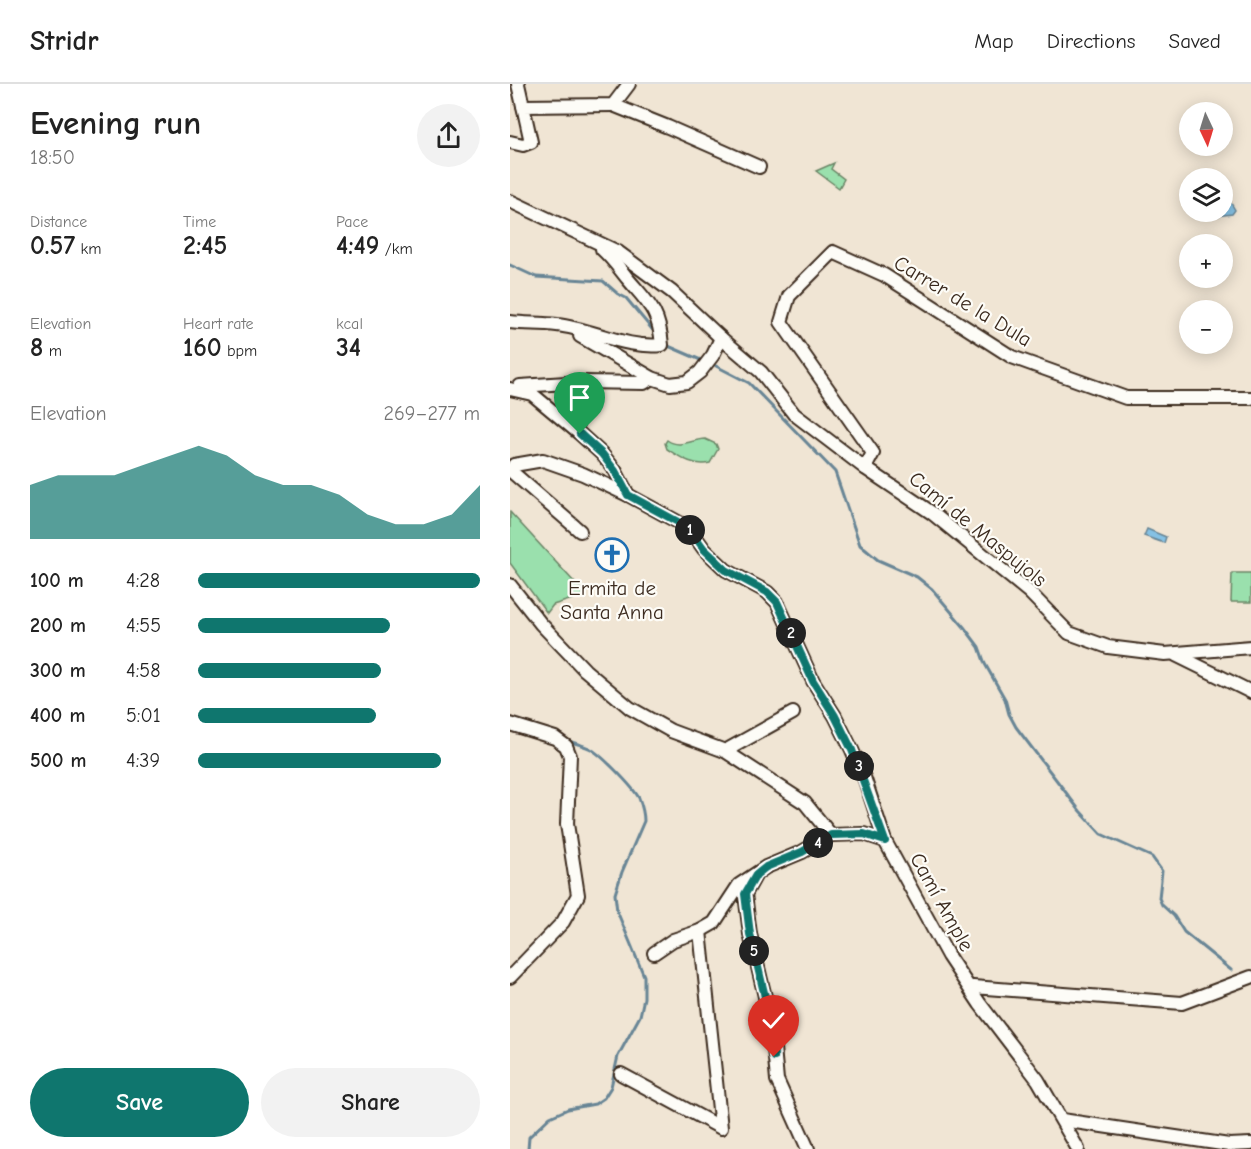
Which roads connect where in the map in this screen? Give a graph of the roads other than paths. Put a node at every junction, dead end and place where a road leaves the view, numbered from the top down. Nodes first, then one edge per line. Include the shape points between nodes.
1 (518, 84) edge
2 (629, 84) edge
3 (613, 105) junction
4 (523, 106) junction
5 (510, 142) edge
6 (759, 167) dead end
7 (510, 201) edge
8 (595, 242) junction
9 (514, 325) edge
10 (558, 325) junction
11 (721, 338) junction
12 (652, 378) junction
13 (510, 387) edge
14 (1251, 398) edge
15 (865, 468) junction
16 (628, 495) junction
17 (580, 531) dead end
18 (510, 585) edge
19 (1251, 647) edge
20 (1175, 654) junction
21 (1251, 692) edge
22 (793, 713) dead end
23 (510, 724) edge
24 (725, 751) junction
25 (831, 835) junction
26 (885, 841) junction
27 (756, 875) junction
28 (700, 931) junction
29 (654, 953) dead end
30 (510, 977) edge
31 (1251, 977) edge
32 (973, 987) dead end
33 (621, 1074) dead end
34 (1062, 1120) junction
35 (1251, 1144) edge
36 (808, 1149) edge
37 (1078, 1149) edge

1 - 4 street
2 - 3 street
3 - 4 street
3 - 6 street
4 - 5 street via 531,142
7 - 8 street, Camí de Maspujols
8 - 10 street via 649,302 658,318 662,345 628,344
8 - 11 street, Camí de Maspujols via 618,252 672,292
9 - 10 street
10 - 12 street
11 - 12 street via 700,372 687,382 670,384
11 - 15 street, Camí de Maspujols via 760,372 794,414
12 - 13 street via 644,383
13 - 16 street via 532,394 602,454
14 - 15 street, Carrer de la Dula via 1126,398 1012,357 884,275 833,252 789,296 781,322 873,453
15 - 20 street, Camí de Maspujols via 932,513 1029,592 1069,633 1108,647
16 - 17 street via 543,460 514,465 512,472
16 - 26 street via 689,528 726,570 767,592 777,602 813,681 852,750
18 - 24 street via 585,670 630,708 671,731
19 - 20 street, Camí de Maspujols
20 - 21 street
22 - 24 street
23 - 30 street via 555,738 566,746 570,756 567,824 578,895 563,922
24 - 25 street via 805,803
25 - 26 street, Camí Ample via 864,834
25 - 27 street, Camí Ample
26 - 34 street, Camí Ample via 948,956 1038,1080
27 - 28 street, Camí Ample via 739,885 714,923
27 - 36 street via 745,894 750,934 772,1026 777,1080
28 - 29 street, Camí Ample via 673,940
28 - 33 street via 721,1128
31 - 32 street via 1182,1003
34 - 35 street via 1229,1145
34 - 37 street, Camí Ample

